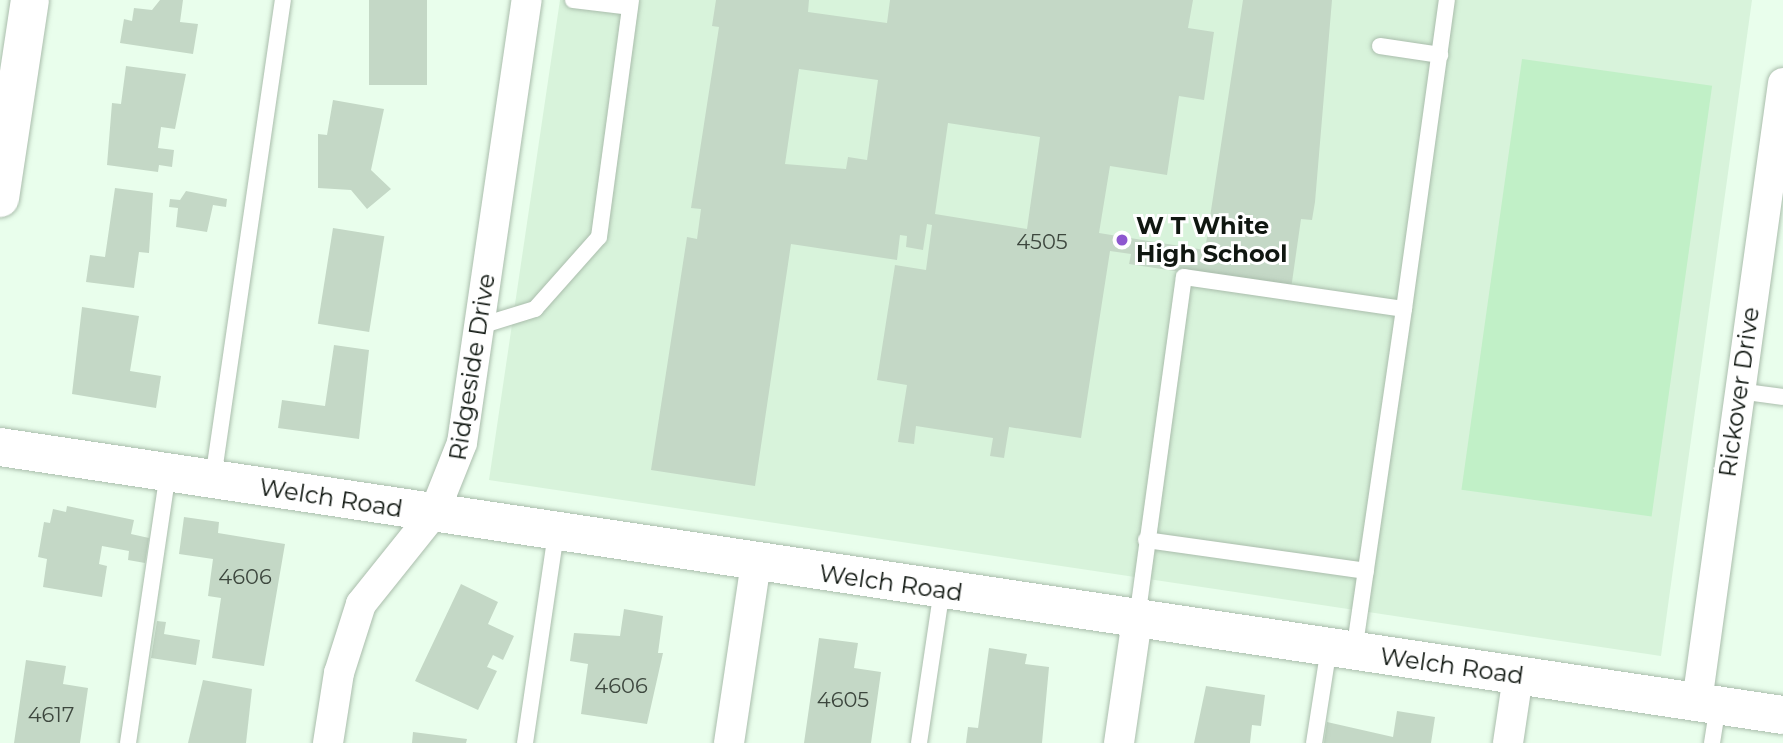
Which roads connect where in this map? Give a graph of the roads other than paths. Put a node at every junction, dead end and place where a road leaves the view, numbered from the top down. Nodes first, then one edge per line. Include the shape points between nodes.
1 (30, 0) edge
2 (283, 0) edge
3 (527, 0) edge
4 (573, 0) edge
5 (1447, 0) edge
6 (631, 4) edge
7 (1380, 46) dead end
8 (1440, 55) junction
9 (1783, 83) edge
10 (1778, 147) edge
11 (0, 198) edge
12 (1404, 309) junction
13 (480, 326) junction
14 (1738, 391) junction
15 (1783, 397) edge
16 (0, 447) edge
17 (168, 473) junction
18 (213, 480) junction
19 (434, 513) junction
20 (556, 532) junction
21 (1146, 540) junction
22 (756, 562) junction
23 (1366, 571) junction
24 (942, 590) junction
25 (1137, 619) junction
26 (1341, 649) junction
27 (1518, 676) junction
28 (1708, 704) junction
29 (1783, 715) edge
30 (128, 743) edge
31 (328, 743) edge
32 (525, 743) edge
33 (729, 743) edge
34 (919, 743) edge
35 (1119, 743) edge
36 (1314, 743) edge
37 (1508, 743) edge
38 (1712, 743) edge

1 - 11 street
2 - 18 lane
3 - 13 street, Ridgeside Drive
4 - 6 lane
5 - 8 lane
6 - 13 lane via 599,236 536,309
7 - 8 lane
8 - 12 lane
9 - 10 street, Rickover Drive
10 - 14 street, Rickover Drive
12 - 21 lane via 1184,277
12 - 23 lane
13 - 19 street, Ridgeside Drive via 462,443
14 - 15 lane
14 - 28 street, Rickover Drive
16 - 17 street, Welch Road
17 - 18 street, Welch Road
17 - 30 lane
18 - 19 street, Welch Road
19 - 20 street, Welch Road
19 - 31 street, Ridgeside Drive via 361,604 339,673
20 - 22 street, Welch Road
20 - 32 lane
21 - 23 lane
21 - 25 lane
22 - 24 street, Welch Road
22 - 33 street
23 - 26 lane
24 - 25 street, Welch Road
24 - 34 lane
25 - 26 street, Welch Road
25 - 35 street
26 - 27 street, Welch Road
26 - 36 lane
27 - 28 street, Welch Road
27 - 37 street
28 - 29 street, Welch Road
28 - 38 lane

